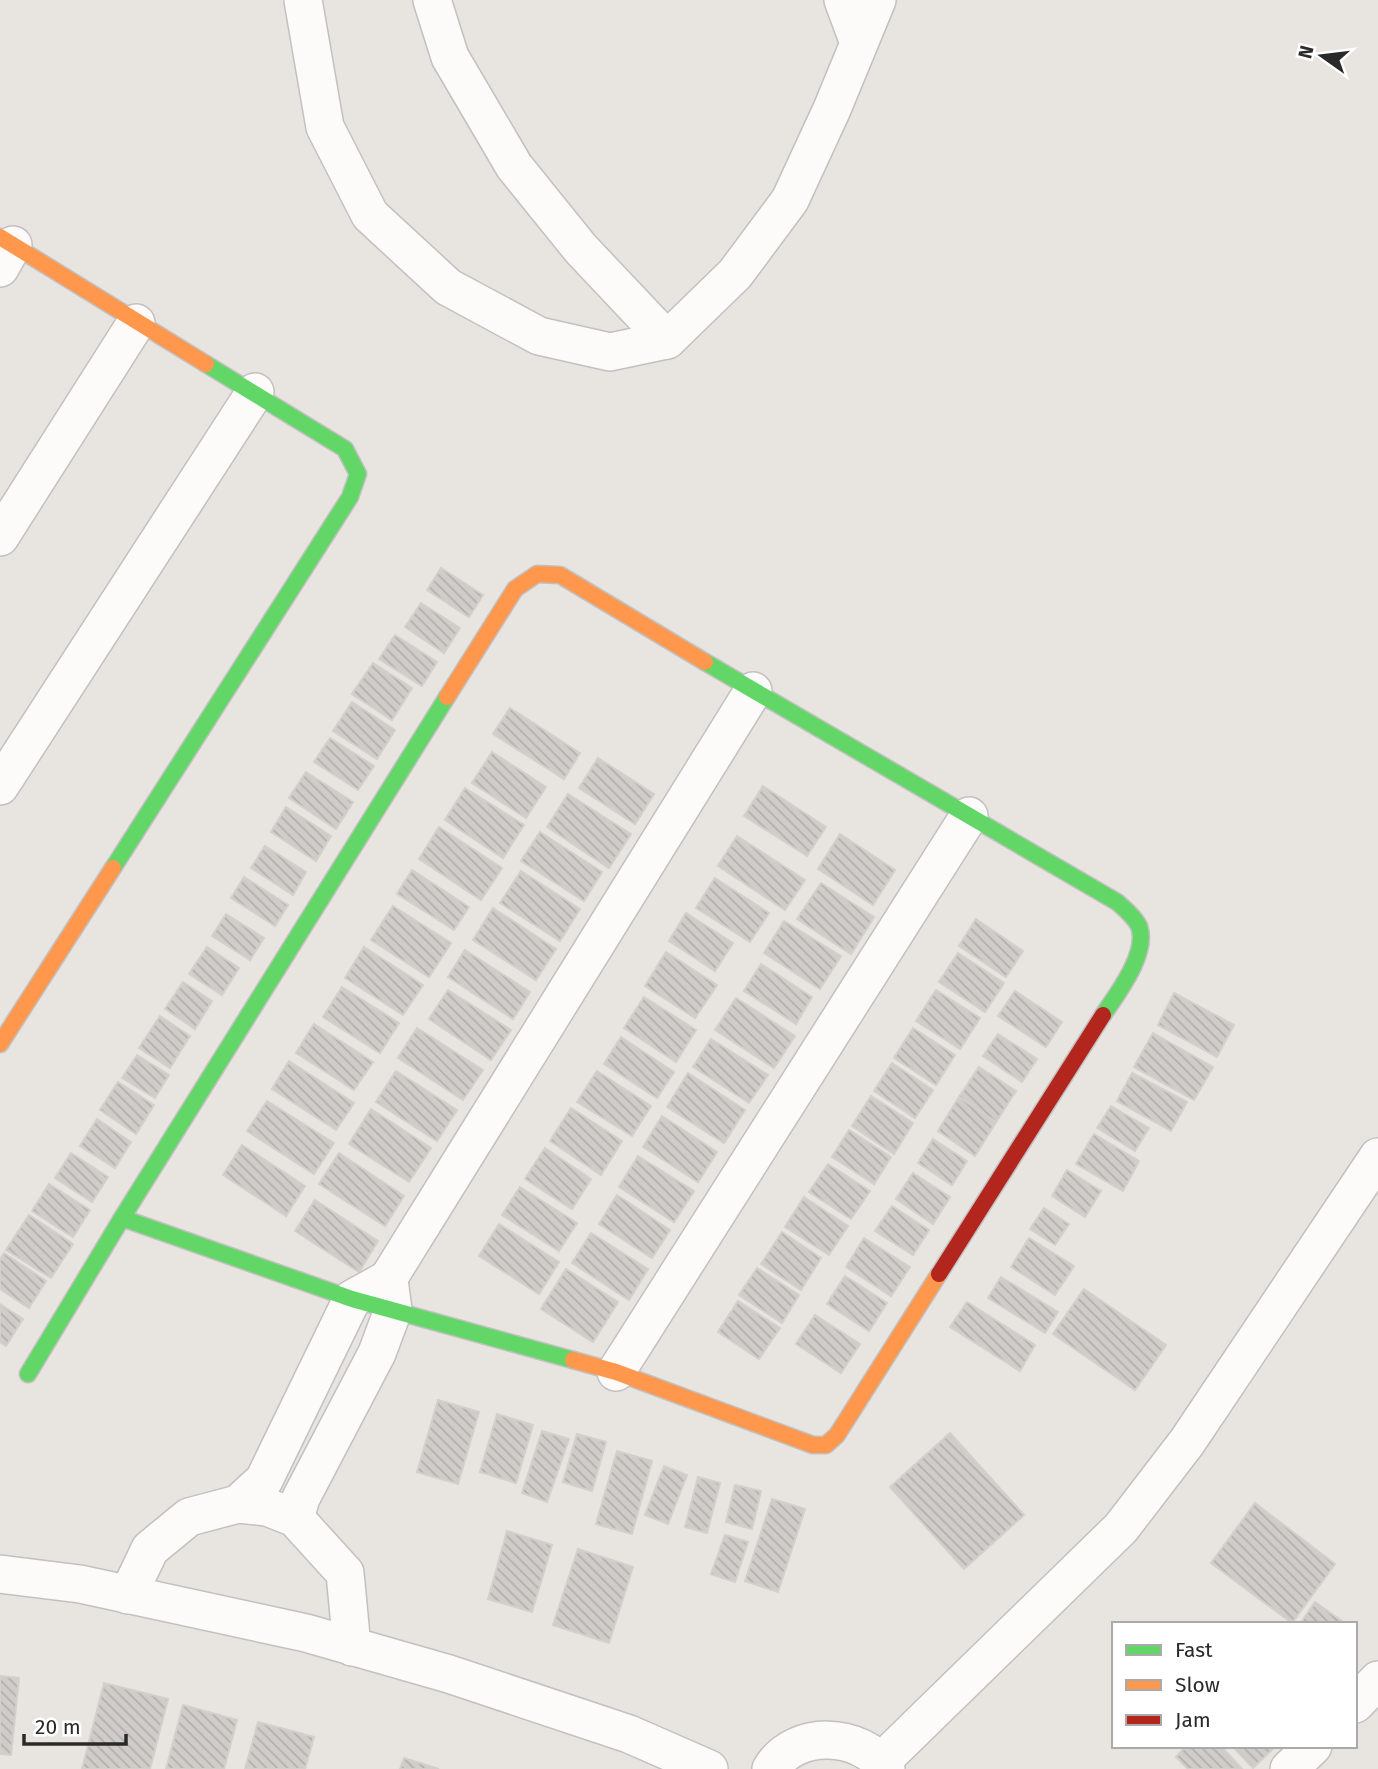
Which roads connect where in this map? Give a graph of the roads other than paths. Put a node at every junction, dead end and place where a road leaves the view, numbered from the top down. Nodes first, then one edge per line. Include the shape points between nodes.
1 (303, 0) edge
2 (432, 0) edge
3 (843, 0) edge
4 (877, 0) edge
5 (859, 43) junction
6 (4, 250) edge
7 (136, 323) junction
8 (667, 340) junction
9 (255, 392) junction
10 (0, 537) edge
11 (753, 691) junction
12 (0, 786) edge
13 (969, 816) junction
14 (0, 1044) edge
15 (1378, 1157) edge
16 (122, 1217) junction
17 (391, 1295) junction
18 (352, 1298) junction
19 (616, 1372) junction
20 (28, 1374) dead end
21 (238, 1504) junction
22 (295, 1518) junction
23 (0, 1574) edge
24 (128, 1595) junction
25 (352, 1647) junction
26 (1378, 1680) edge
27 (1357, 1702) edge
28 (1311, 1748) edge
29 (883, 1765) edge
30 (709, 1769) edge
31 (771, 1769) edge
32 (1289, 1769) edge

1 - 8 street via 325,127 370,215 448,287 539,335 610,352
2 - 8 street via 450,57 514,166 581,249
3 - 5 street
4 - 5 street
5 - 8 street via 790,200 735,274
6 - 7 street
7 - 9 street
7 - 10 street
9 - 12 street
9 - 14 street via 345,449 358,474 350,498
11 - 13 street
11 - 16 street via 561,575 537,574 514,589
11 - 17 street
13 - 19 street
13 - 19 street via 1117,902 1133,915 1143,937 1128,976 852,1412 826,1445 813,1445
15 - 29 street via 1187,1442 1121,1528
16 - 18 street
16 - 20 street
17 - 18 street
17 - 19 street
17 - 22 street via 377,1353 300,1498
18 - 21 street via 264,1480
21 - 22 street via 267,1507
21 - 24 street via 189,1517 150,1549
22 - 25 street via 345,1573
23 - 24 street
24 - 25 street
25 - 30 street via 629,1734
26 - 27 street
28 - 32 street
29 - 31 street via 856,1745 826,1739 797,1746

